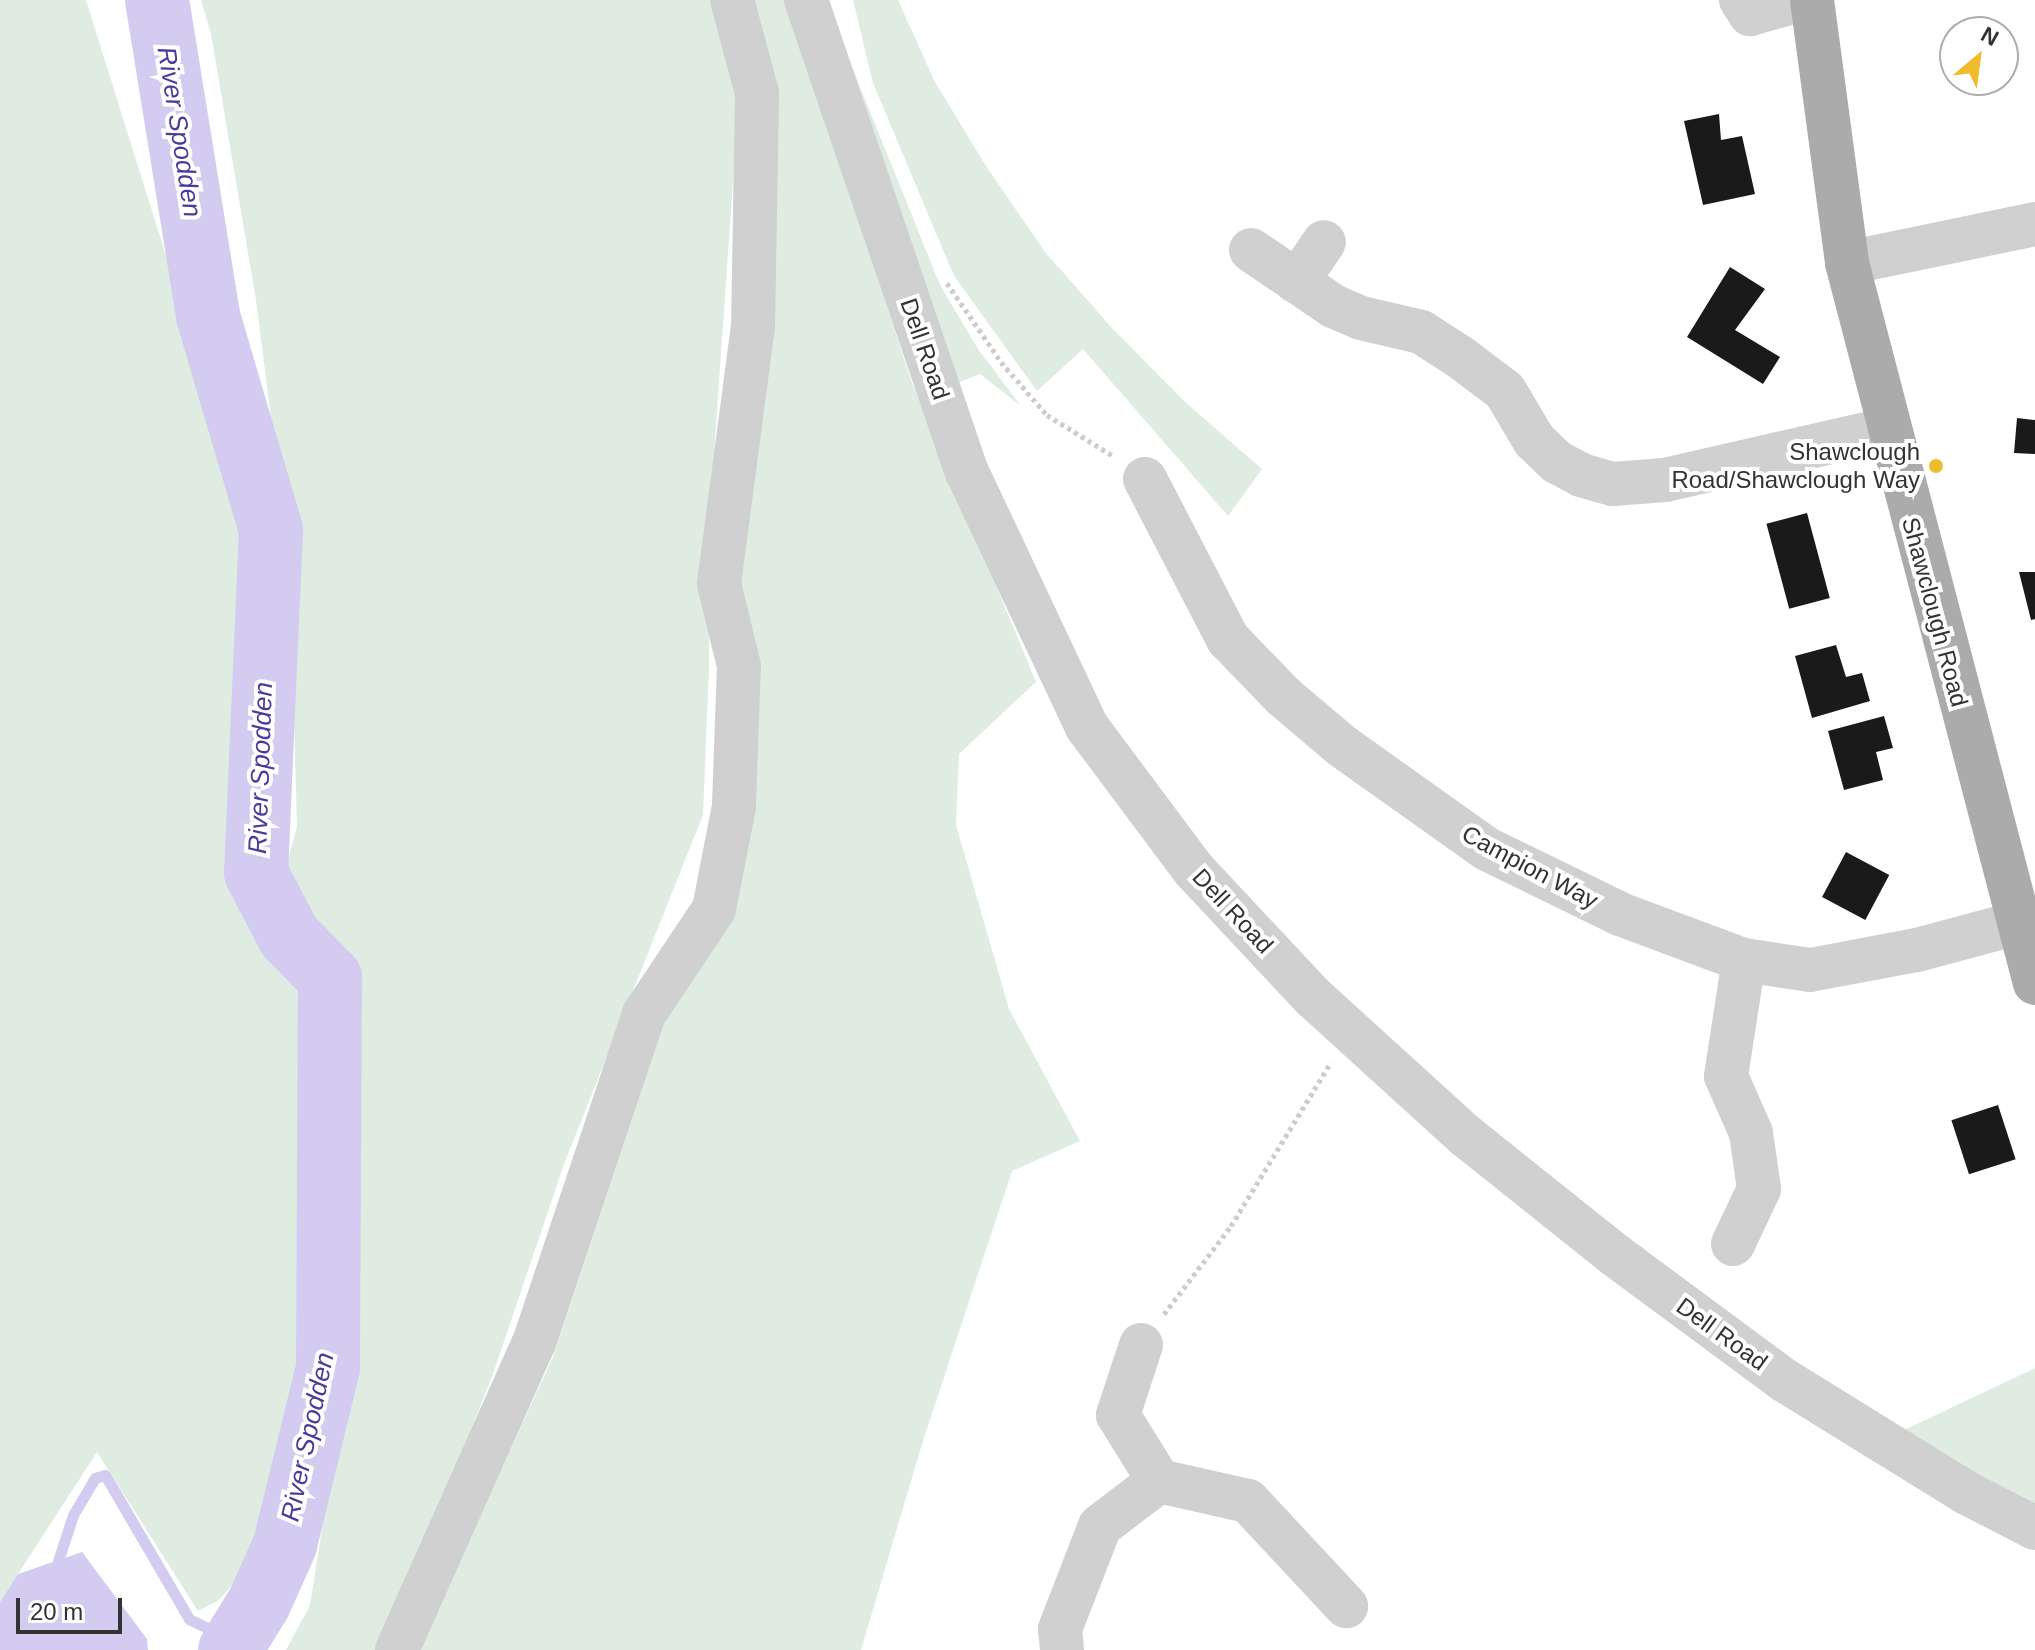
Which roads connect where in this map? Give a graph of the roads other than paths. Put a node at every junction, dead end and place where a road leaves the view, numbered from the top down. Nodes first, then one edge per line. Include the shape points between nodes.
1 (732, 0) edge
2 (806, 0) edge
3 (1741, 0) edge
4 (1800, 0) edge
5 (1812, 0) edge
6 (2035, 224) edge
7 (1324, 242) dead end
8 (1251, 250) dead end
9 (1847, 263) junction
10 (1297, 282) junction
11 (1887, 429) junction
12 (1145, 479) road end
13 (2017, 923) junction
14 (1744, 960) junction
15 (2035, 983) edge
16 (1733, 1244) dead end
17 (1141, 1345) road end
18 (1159, 1481) junction
19 (2035, 1528) edge
20 (1346, 1606) dead end
21 (397, 1650) edge
22 (1062, 1650) edge

1 - 21 street via 757,93 753,327 719,584 739,666 734,806 714,909 644,1014 534,1343
2 - 19 street, Dell Road via 967,472 1087,727 1194,870 1350,1031 1466,1136 1615,1255 1772,1371 1965,1492
3 - 4 street via 1750,14
5 - 9 main road, Shawclough Road
6 - 9 street
7 - 10 street
8 - 10 street
9 - 11 main road, Shawclough Road
10 - 11 street via 1333,306 1407,327 1434,341 1505,391 1534,440 1557,462 1613,484 1665,480
11 - 13 main road, Shawclough Road
12 - 14 street, Campion Way via 1228,639 1342,746 1487,849 1620,914
13 - 14 street, Campion Way via 1917,950 1810,970
13 - 15 main road, Shawclough Road
14 - 16 street via 1726,1076 1751,1133 1759,1189
17 - 18 street via 1118,1415
18 - 20 street via 1248,1501
18 - 22 street via 1100,1526 1060,1629

